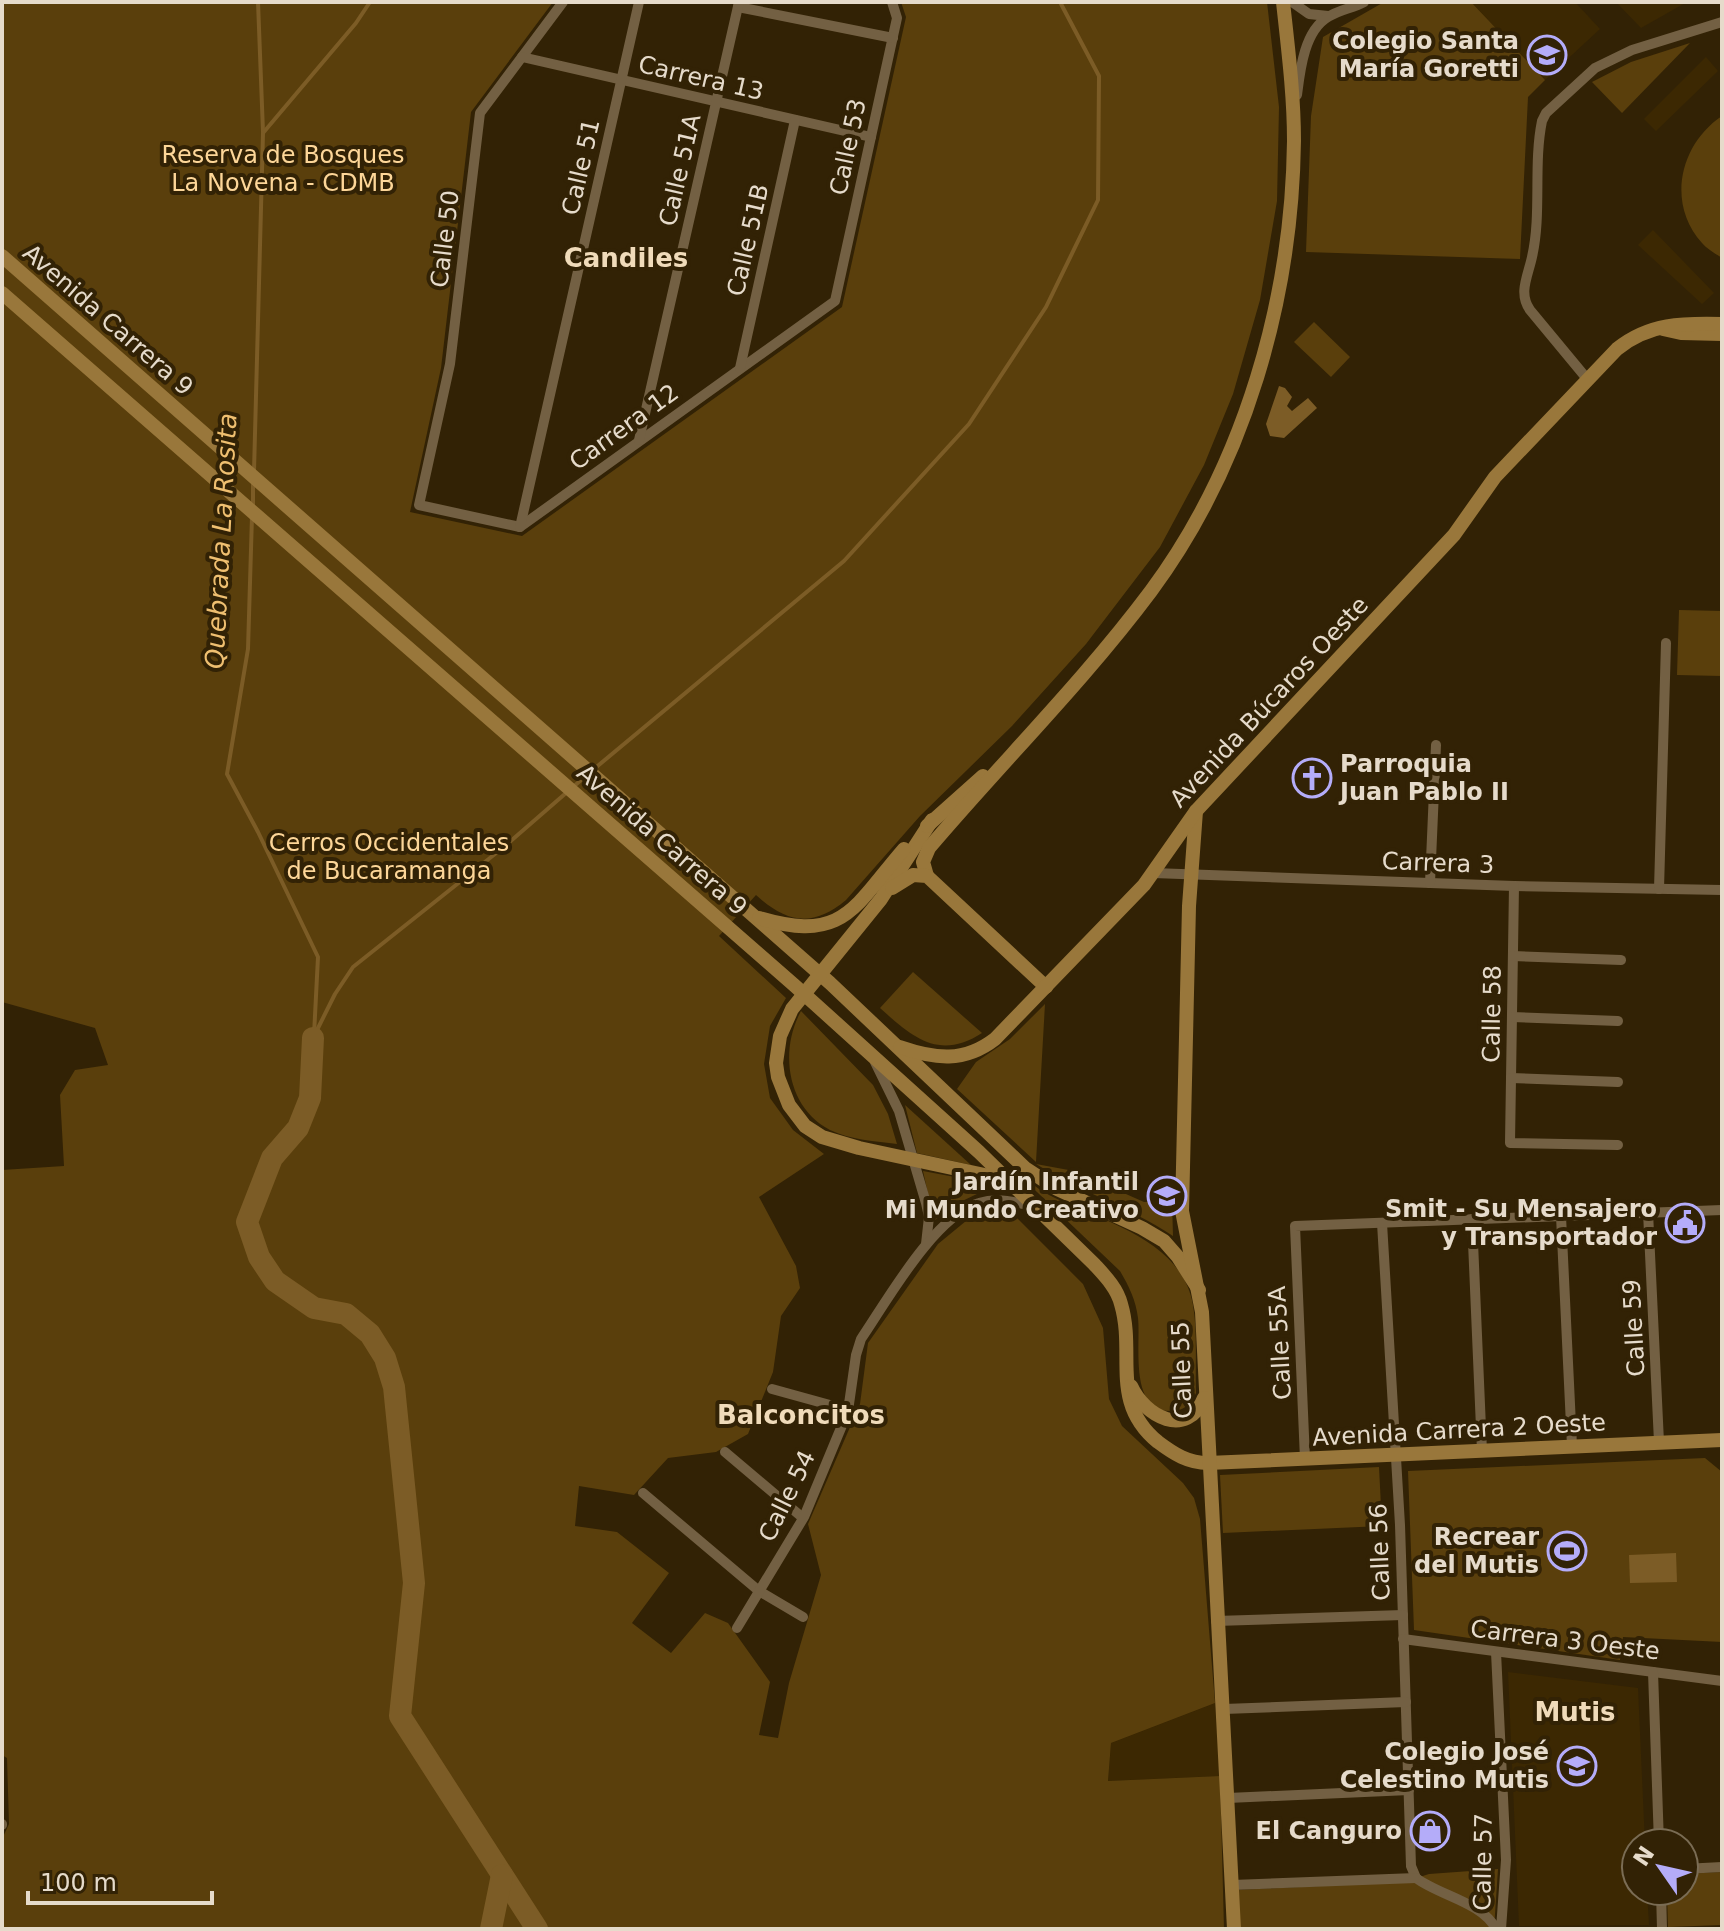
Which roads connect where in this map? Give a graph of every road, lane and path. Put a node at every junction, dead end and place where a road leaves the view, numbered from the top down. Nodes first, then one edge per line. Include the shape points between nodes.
1 (563, 2) edge
2 (639, 2) edge
3 (892, 2) edge
4 (1283, 2) edge
5 (1292, 2) edge
6 (1364, 2) edge
7 (739, 4) edge
8 (1328, 16) junction
9 (1722, 22) edge
10 (893, 38) junction
11 (522, 57) junction
12 (621, 80) junction
13 (717, 102) junction
14 (1294, 114) junction
15 (795, 120) junction
16 (871, 137) junction
17 (2, 256) edge
18 (2, 293) edge
19 (835, 301) joint
20 (1722, 324) edge
21 (1655, 327) junction
22 (1722, 334) edge
23 (740, 368) junction
24 (1588, 380) junction
25 (639, 440) junction
26 (520, 527) junction
27 (1666, 643) dead end
28 (1436, 745) dead end
29 (1002, 763) junction
30 (1196, 811) junction
31 (932, 820) junction
32 (1153, 873) junction
33 (1191, 874) junction
34 (927, 876) junction
35 (1430, 883) junction
36 (1514, 886) junction
37 (1659, 889) junction
38 (1722, 890) edge
39 (881, 899) junction
40 (751, 914) junction
41 (1513, 956) junction
42 (1621, 960) dead end
43 (1046, 987) junction
44 (1512, 1017) junction
45 (1618, 1021) dead end
46 (897, 1046) junction
47 (872, 1055) junction
48 (1511, 1078) junction
49 (1618, 1082) dead end
50 (1618, 1145) dead end
51 (913, 1159) junction
52 (1013, 1186) junction
53 (1036, 1207) junction
54 (1722, 1210) edge
55 (1648, 1212) junction
56 (1561, 1216) junction
57 (1472, 1219) junction
58 (1382, 1223) junction
59 (926, 1246) junction
60 (1199, 1290) junction
61 (1125, 1371) junction
62 (772, 1389) dead end
63 (1205, 1396) junction
64 (848, 1410) junction
65 (1659, 1442) junction
66 (1719, 1442) edge
67 (1572, 1446) junction
68 (1482, 1451) junction
69 (725, 1452) dead end
70 (1395, 1455) junction
71 (1305, 1459) junction
72 (1208, 1463) junction
73 (643, 1493) dead end
74 (803, 1518) junction
75 (759, 1591) junction
76 (1403, 1615) junction
77 (803, 1617) dead end
78 (1216, 1621) junction
79 (737, 1628) dead end
80 (1403, 1639) junction
81 (1496, 1652) junction
82 (1653, 1672) junction
83 (1722, 1681) edge
84 (1406, 1702) junction
85 (1224, 1709) junction
86 (1409, 1790) junction
87 (1228, 1798) junction
88 (1658, 1827) edge
89 (1722, 1867) edge
90 (1700, 1868) edge
91 (1416, 1878) junction
92 (1232, 1885) junction
93 (1661, 1907) edge
94 (1234, 1929) edge
95 (1499, 1929) edge
96 (1662, 1929) edge

1 - 11 street, Calle 50
2 - 12 street, Calle 51
3 - 10 street, Calle 53 via 897,18
4 - 14 main road
5 - 8 street via 1309,14
6 - 8 street
7 - 10 street
7 - 13 street, Calle 51A
8 - 14 street via 1310,39
9 - 24 street via 1632,50 1595,68 1544,116 1534,250 1524,294 1530,310
10 - 16 street, Calle 53
11 - 12 street, Carrera 13
11 - 26 street, Calle 50 via 480,113 450,364 419,505
12 - 13 street, Carrera 13
12 - 26 street, Calle 51
13 - 15 street, Carrera 13
13 - 25 street, Calle 51A
14 - 29 main road via 1286,244 1274,306 1254,385 1222,469 1152,590
15 - 16 street, Carrera 13
15 - 23 street, Calle 51B
16 - 19 street, Calle 53
17 - 40 main road, Avenida Carrera 9
18 - 47 main road, Avenida Carrera 9
19 - 23 street, Carrera 12
20 - 21 main road
21 - 22 main road
21 - 24 main road, Avenida Búcaros Oeste via 1626,342
23 - 25 street, Carrera 12
24 - 30 main road, Avenida Búcaros Oeste via 1495,477 1454,535
25 - 26 street, Carrera 12
27 - 37 street
28 - 35 street
29 - 31 main road
29 - 34 main road via 929,848 923,862
30 - 32 main road, Avenida Búcaros Oeste
30 - 33 main road, Calle 55
31 - 39 main road
31 - 40 main road via 838,921 792,927
32 - 33 street, Carrera 3
32 - 43 main road, Avenida Búcaros Oeste
33 - 35 street, Carrera 3
33 - 60 main road, Calle 55 via 1182,1211
34 - 39 main road via 903,879
34 - 43 main road
35 - 36 street, Carrera 3
36 - 37 street, Carrera 3
36 - 41 street, Calle 58
37 - 38 street, Carrera 3
39 - 51 main road via 792,1009 776,1063 789,1105 813,1132 833,1142
40 - 46 main road, Avenida Carrera 9
41 - 42 street
41 - 44 street, Calle 58
43 - 46 main road, Avenida Búcaros Oeste via 995,1039 974,1052 935,1058
44 - 45 street
44 - 48 street, Calle 58
46 - 60 main road, Avenida Carrera 9 via 1043,1182 1164,1241
47 - 51 street via 899,1111
47 - 52 main road, Avenida Carrera 9
48 - 49 street
48 - 50 street, Calle 58 via 1510,1143
51 - 52 main road
51 - 59 street via 928,1211
52 - 53 main road, Avenida Carrera 9
53 - 59 street, Calle 54 via 1006,1200 979,1203 955,1215
53 - 61 main road, Avenida Carrera 9 via 1118,1295
54 - 55 street
55 - 56 street
55 - 65 street, Calle 59
56 - 57 street
56 - 67 street
57 - 58 street
57 - 68 street
58 - 70 street, Calle 56
58 - 71 street, Calle 55A via 1295,1226
59 - 64 street, Calle 54 via 861,1339
60 - 63 main road, Calle 55
61 - 63 main road via 1145,1408 1165,1419 1194,1415
61 - 72 main road, Avenida Carrera 9 via 1131,1406 1148,1433 1185,1459
62 - 64 street
63 - 72 main road, Calle 55
64 - 74 street, Calle 54
65 - 66 main road, Avenida Carrera 2 Oeste
65 - 67 main road, Avenida Carrera 2 Oeste
67 - 68 main road, Avenida Carrera 2 Oeste
68 - 70 main road, Avenida Carrera 2 Oeste
69 - 74 street
70 - 71 main road, Avenida Carrera 2 Oeste
70 - 76 street, Calle 56
71 - 72 main road, Avenida Carrera 2 Oeste
72 - 78 main road, Calle 55
73 - 75 street
74 - 75 street, Calle 54
75 - 77 street
75 - 79 street, Calle 54
76 - 78 street
76 - 80 street, Calle 56
78 - 85 main road, Calle 55
80 - 81 street, Carrera 3 Oeste
80 - 84 street, Calle 56
81 - 82 street, Carrera 3 Oeste
81 - 95 street, Calle 57 via 1506,1860
82 - 83 street, Carrera 3 Oeste
82 - 88 street
84 - 85 street
84 - 86 street, Calle 56
85 - 87 main road, Calle 55
86 - 87 street
86 - 91 street, Calle 56 via 1411,1866
87 - 92 main road, Calle 55
89 - 90 street
91 - 92 street
91 - 95 street via 1487,1916
92 - 94 main road, Calle 55
93 - 96 street

